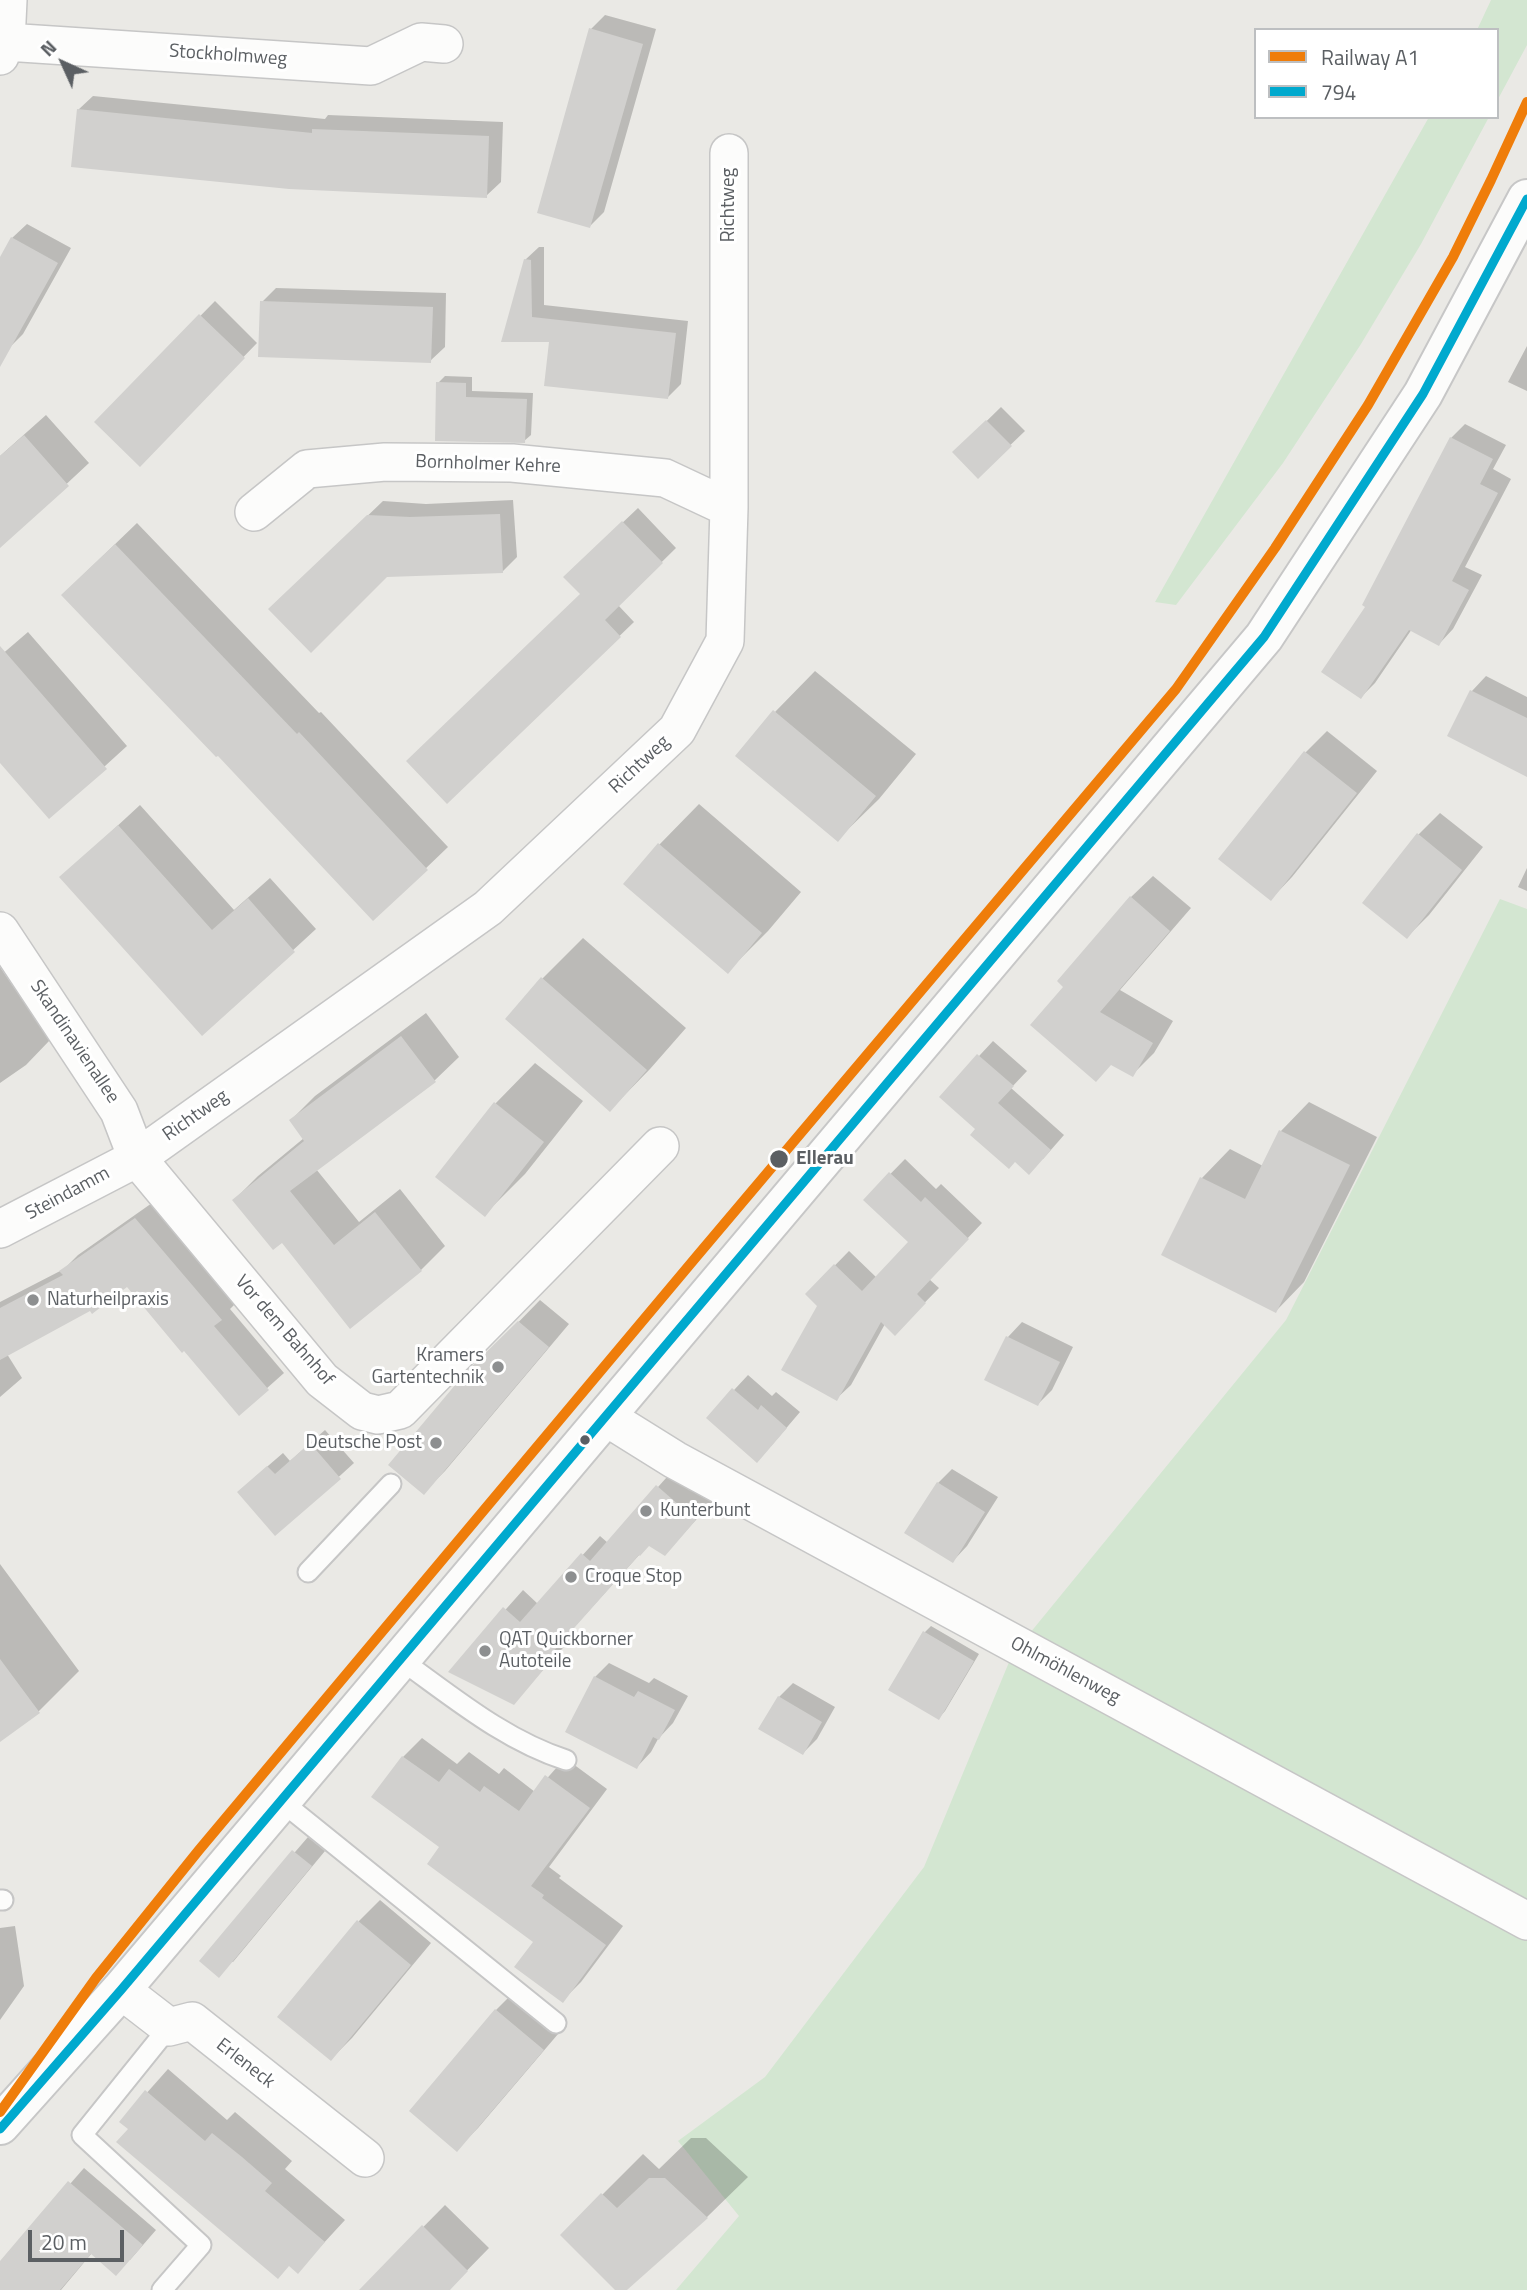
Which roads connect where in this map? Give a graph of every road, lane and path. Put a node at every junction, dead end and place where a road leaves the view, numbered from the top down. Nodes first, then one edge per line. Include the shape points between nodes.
1 (8, 0) edge
2 (444, 44) dead end
3 (3, 49) edge
4 (729, 153) dead end
5 (1527, 199) edge
6 (729, 508) junction
7 (254, 513) dead end
8 (0, 931) edge
9 (660, 1146) dead end
10 (137, 1158) junction
11 (2, 1224) edge
12 (606, 1417) junction
13 (391, 1484) dead end
14 (308, 1572) dead end
15 (401, 1660) junction
16 (566, 1760) dead end
17 (281, 1801) junction
18 (1527, 1921) edge
19 (121, 1990) junction
20 (556, 2024) dead end
21 (169, 2027) junction
22 (2, 2125) edge
23 (365, 2158) dead end
24 (162, 2290) edge

1 - 3 street
2 - 3 street, Stockholmweg via 421,42 371,66
4 - 6 street, Richtweg
5 - 12 main road via 1423,394 1264,637
6 - 7 street, Bornholmer Kehre via 665,478 512,463 385,462 307,470
6 - 10 street, Richtweg via 725,641 677,730 488,908
8 - 10 street, Skandinavienallee via 120,1111
9 - 10 street, Vor dem Bahnhof via 400,1410 378,1415 362,1411 322,1380
10 - 11 street, Steindamm
12 - 15 main road
12 - 18 street, Ohlmöhlenweg via 675,1460
13 - 14 lane
15 - 16 lane via 494,1726
15 - 17 main road
17 - 19 main road
17 - 20 lane
19 - 21 street
19 - 22 main road
21 - 23 street, Erleneck via 191,2021
21 - 24 lane via 82,2135 201,2245

